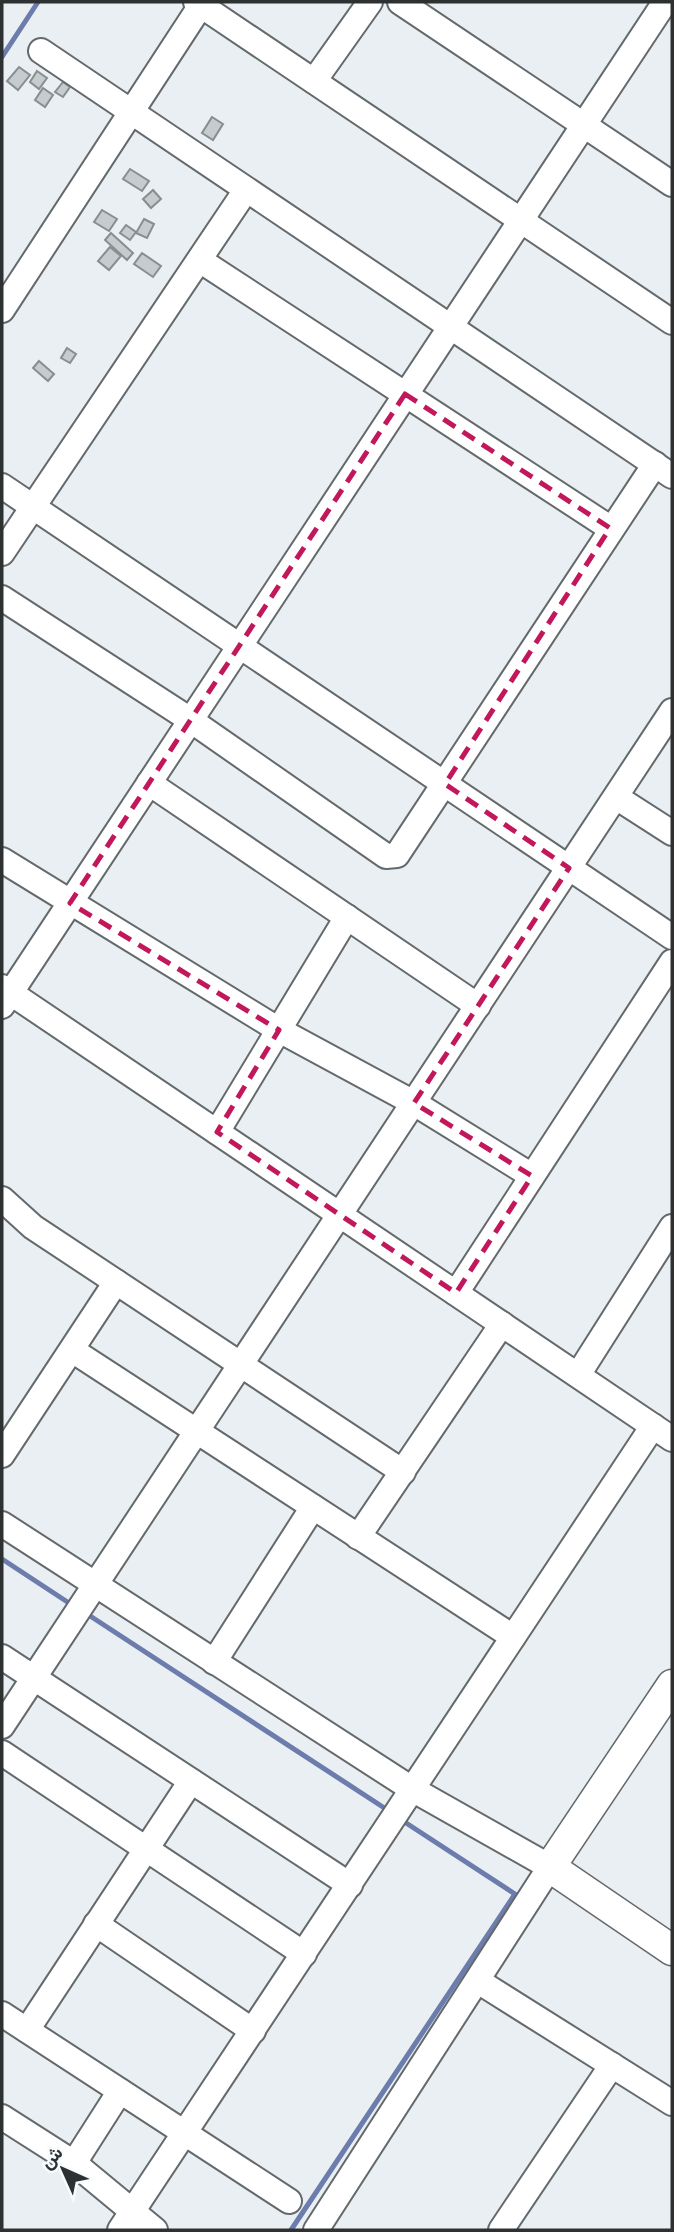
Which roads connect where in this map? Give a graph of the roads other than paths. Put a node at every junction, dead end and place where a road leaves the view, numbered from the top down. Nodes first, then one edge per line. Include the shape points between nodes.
1 (370, 2) edge
2 (400, 2) edge
3 (200, 3) edge
4 (665, 12) edge
5 (41, 51) dead end
6 (314, 81) junction
7 (133, 112) junction
8 (582, 125) junction
9 (672, 184) edge
10 (246, 190) junction
11 (520, 220) junction
12 (201, 261) junction
13 (2, 310) edge
14 (672, 322) edge
15 (450, 328) junction
16 (405, 394) junction
17 (663, 470) edge
18 (2, 486) edge
19 (33, 507) junction
20 (610, 528) junction
21 (2, 553) edge
22 (2, 598) edge
23 (239, 646) junction
24 (672, 711) edge
25 (189, 719) junction
26 (149, 783) junction
27 (445, 784) junction
28 (616, 797) junction
29 (672, 833) edge
30 (2, 860) edge
31 (569, 867) junction
32 (70, 904) junction
33 (346, 917) junction
34 (672, 937) edge
35 (672, 962) edge
36 (5, 996) edge
37 (478, 1006) junction
38 (279, 1030) junction
39 (414, 1103) junction
40 (217, 1132) junction
41 (532, 1176) junction
42 (2, 1199) edge
43 (340, 1215) junction
44 (672, 1227) edge
45 (116, 1282) junction
46 (456, 1293) junction
47 (502, 1324) junction
48 (72, 1350) junction
49 (240, 1367) junction
50 (578, 1375) junction
51 (197, 1432) junction
52 (663, 1432) edge
53 (2, 1455) edge
54 (403, 1472) junction
55 (313, 1507) junction
56 (2, 1524) edge
57 (358, 1536) junction
58 (96, 1586) junction
59 (513, 1637) junction
60 (2, 1657) edge
61 (215, 1662) junction
62 (34, 1678) junction
63 (667, 1703) edge
64 (2, 1726) edge
65 (2, 1753) edge
66 (191, 1781) junction
67 (412, 1789) junction
68 (146, 1849) junction
69 (550, 1867) junction
70 (350, 1885) junction
71 (96, 1924) junction
72 (672, 1950) edge
73 (304, 1954) junction
74 (478, 1981) junction
75 (2, 2014) edge
76 (27, 2030) junction
77 (253, 2031) junction
78 (612, 2065) junction
79 (120, 2091) junction
80 (672, 2104) edge
81 (2, 2117) edge
82 (185, 2134) junction
83 (74, 2164) junction
84 (289, 2201) dead end
85 (126, 2221) edge
86 (155, 2230) edge
87 (316, 2230) edge
88 (500, 2230) edge

1 - 6 street
2 - 8 street
3 - 6 street
3 - 7 street
4 - 8 street
5 - 7 street
6 - 11 street
7 - 10 street
7 - 13 street
8 - 9 street
8 - 11 street
10 - 12 street
10 - 15 street
11 - 14 street
11 - 15 street
12 - 16 street
12 - 19 street
15 - 16 street
15 - 17 street
16 - 20 street
16 - 23 street
17 - 20 street
18 - 19 street
19 - 21 street
19 - 23 street
20 - 27 street
22 - 25 street
23 - 25 street
23 - 27 street
24 - 28 street
25 - 26 street
25 - 27 street via 386,856 397,855 404,847
26 - 32 street
26 - 33 street
27 - 31 street
28 - 29 street
28 - 31 street
30 - 32 street
31 - 34 street
31 - 37 street
32 - 36 street
32 - 38 street
33 - 37 street
33 - 38 street
35 - 41 street
36 - 40 street
37 - 39 street
38 - 39 street
38 - 40 street
39 - 41 street
39 - 43 street
40 - 43 street
41 - 46 street
42 - 45 street via 33,1227
43 - 46 street
43 - 49 street
44 - 50 street
45 - 48 street
45 - 49 street
46 - 47 street
47 - 50 street
47 - 54 street
48 - 51 street
48 - 53 street
49 - 51 street
49 - 54 street
50 - 52 street
51 - 55 street
51 - 58 street
52 - 59 street
54 - 57 street
55 - 57 street
55 - 61 street
56 - 58 street
57 - 59 street
58 - 61 street
58 - 62 street
59 - 67 street
60 - 62 street
61 - 67 street
62 - 64 street
62 - 66 street
63 - 69 main road
65 - 68 street
66 - 68 street
66 - 70 street
67 - 69 street
67 - 70 street
68 - 71 street
68 - 73 street
69 - 72 main road
69 - 74 street
70 - 73 street
71 - 76 street
71 - 77 street
73 - 77 street
74 - 78 street
74 - 87 street
75 - 76 street
76 - 79 street
77 - 82 street
78 - 80 street
78 - 88 street
79 - 82 street
79 - 83 street
81 - 83 street
82 - 84 street
82 - 85 street
83 - 85 street
85 - 86 street

